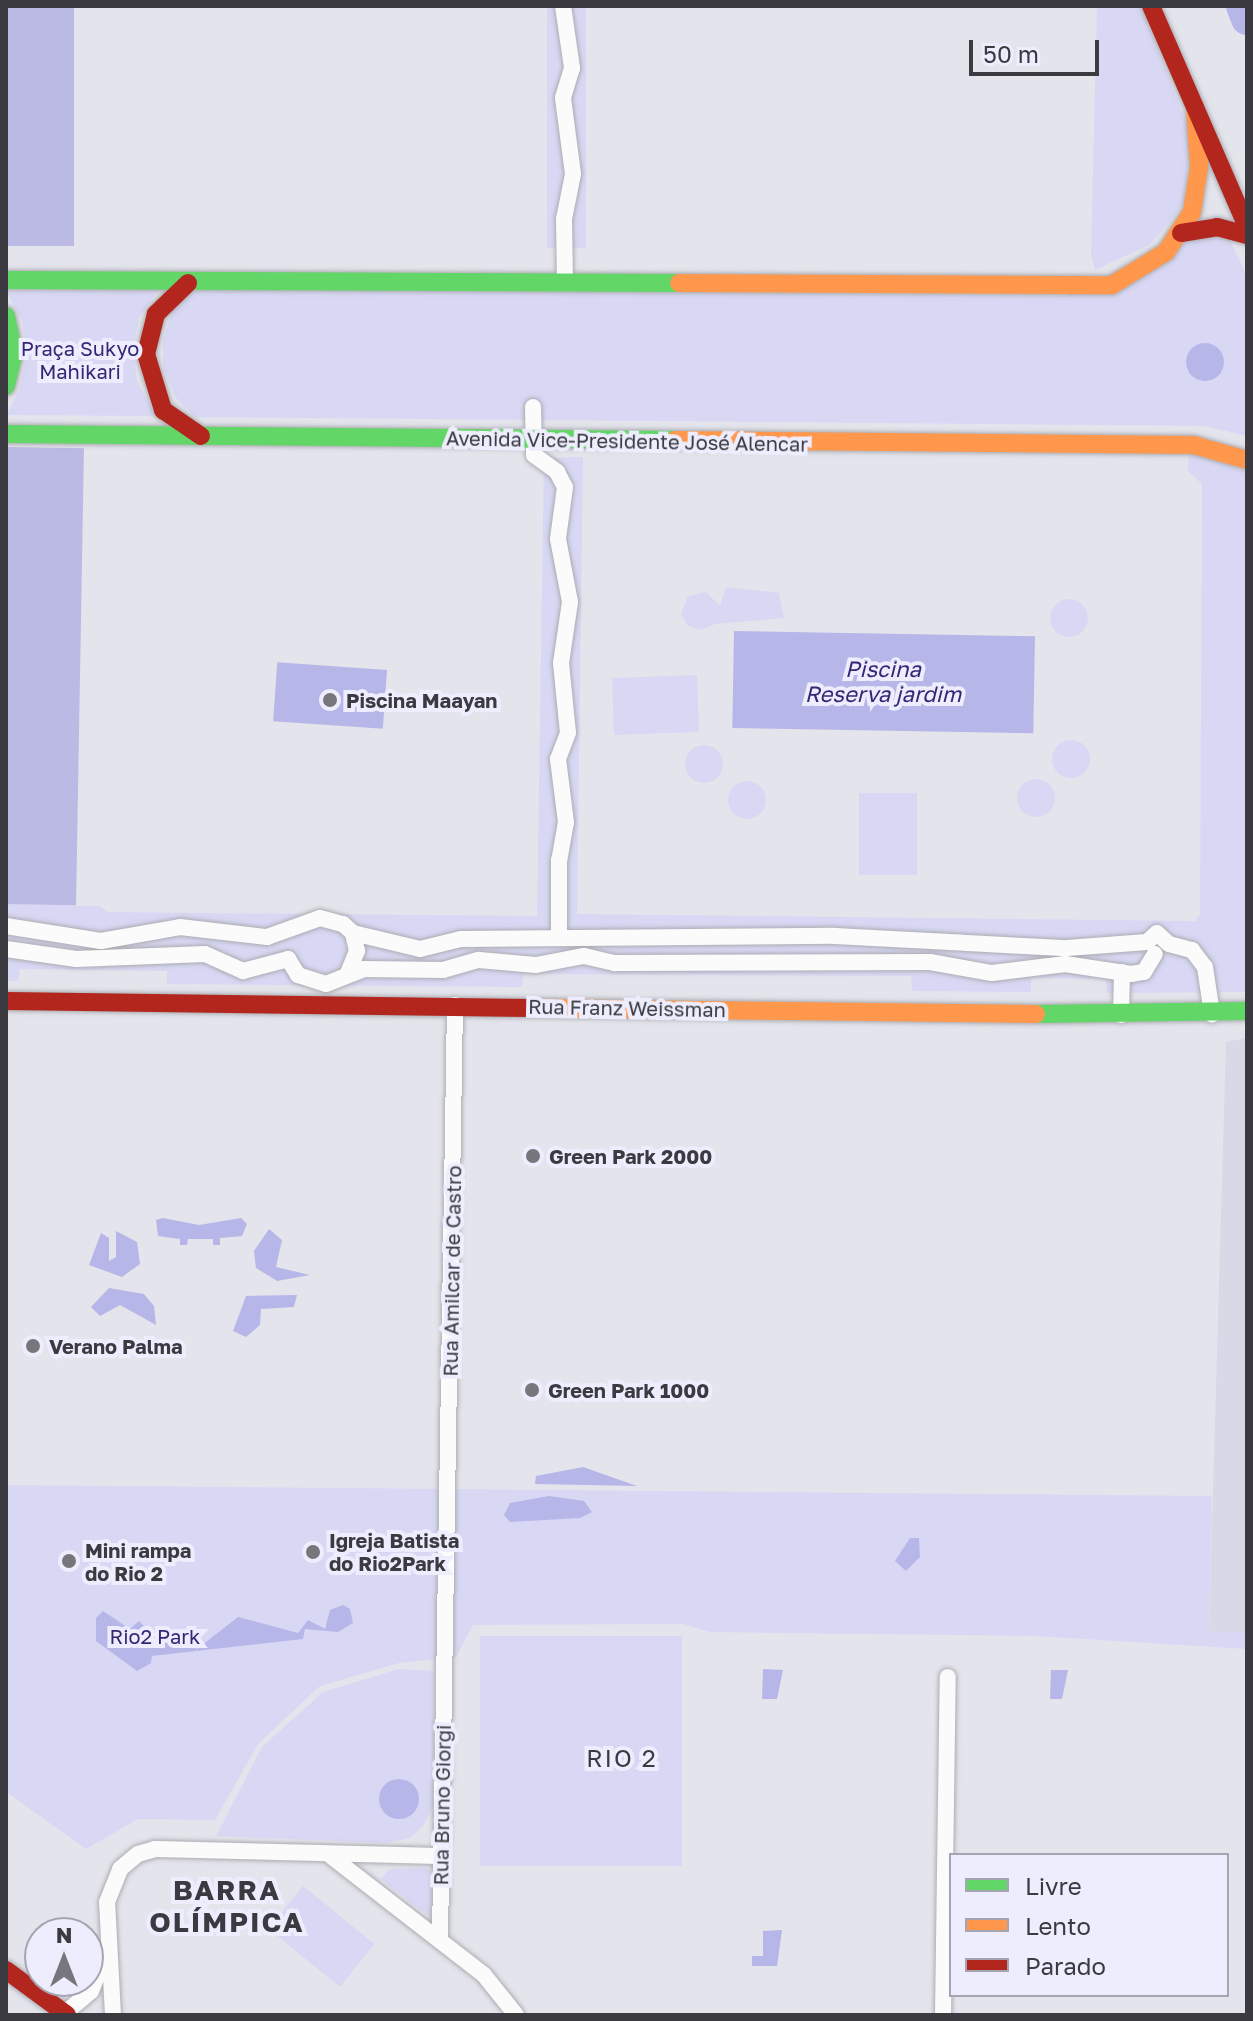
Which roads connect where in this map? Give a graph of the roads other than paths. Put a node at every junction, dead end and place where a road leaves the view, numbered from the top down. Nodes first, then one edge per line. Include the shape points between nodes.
1 (563, 6) edge
2 (1151, 6) edge
3 (1195, 106) junction
4 (1247, 227) edge
5 (1181, 233) junction
6 (1247, 235) edge
7 (6, 280) edge
8 (188, 283) junction
9 (565, 283) junction
10 (6, 316) edge
11 (6, 386) edge
12 (533, 407) dead end
13 (6, 434) edge
14 (201, 436) junction
15 (533, 440) junction
16 (1247, 459) edge
17 (6, 926) edge
18 (293, 932) junction
19 (353, 933) junction
20 (559, 938) junction
21 (1157, 947) junction
22 (6, 949) edge
23 (288, 959) junction
24 (1122, 972) junction
25 (348, 973) junction
26 (6, 1001) edge
27 (455, 1005) junction
28 (1247, 1011) edge
29 (1212, 1014) junction
30 (1121, 1015) junction
31 (446, 1563) joint
32 (948, 1677) dead end
33 (441, 1856) junction
34 (332, 1857) junction
35 (440, 1938) junction
36 (108, 1949) junction
37 (6, 1970) edge
38 (66, 2014) edge
39 (113, 2015) edge
40 (516, 2015) edge
41 (943, 2015) edge

1 - 9 street via 572,68 563,98 573,174 564,219
2 - 3 street
3 - 4 street
3 - 5 street via 1199,167 1192,212
5 - 6 street via 1217,227
5 - 9 street via 1166,252 1127,278 1080,288
7 - 8 street
8 - 9 street
8 - 14 street via 156,314 146,354 163,410
10 - 11 street via 14,353
12 - 15 street
13 - 14 street, Avenida Vice-Presidente José Alencar
14 - 15 street, Avenida Vice-Presidente José Alencar
15 - 16 street, Avenida Vice-Presidente José Alencar via 1194,445
15 - 20 street via 539,462 557,472 565,487 558,539 570,602 561,663 568,733 558,759 566,822 559,860
17 - 18 street via 101,941 180,927 241,938
18 - 19 street via 320,918 343,924
18 - 23 street
19 - 20 street via 410,949 461,939
19 - 25 street via 357,951
20 - 21 street via 835,936 1067,948
21 - 24 street via 1144,972
21 - 29 street via 1192,950 1205,967
22 - 23 street via 76,959 205,954 243,971
23 - 25 street via 310,982 326,984
24 - 25 street via 1065,964 992,973 930,962 615,963 584,956 536,965 479,960 443,970
24 - 30 street
26 - 27 street, Rua Franz Weissman
27 - 30 street, Rua Franz Weissman
27 - 31 street, Rua Amilcar de Castro
28 - 29 street, Rua Franz Weissman
29 - 30 street, Rua Franz Weissman
31 - 33 street, Rua Bruno Giorgi
32 - 41 street
33 - 34 street
33 - 35 street, Rua Bruno Giorgi
34 - 35 street
34 - 36 street via 155,1849 138,1854 111,1885
35 - 40 street via 497,1988
36 - 38 street via 91,1991
36 - 39 street
37 - 38 street

